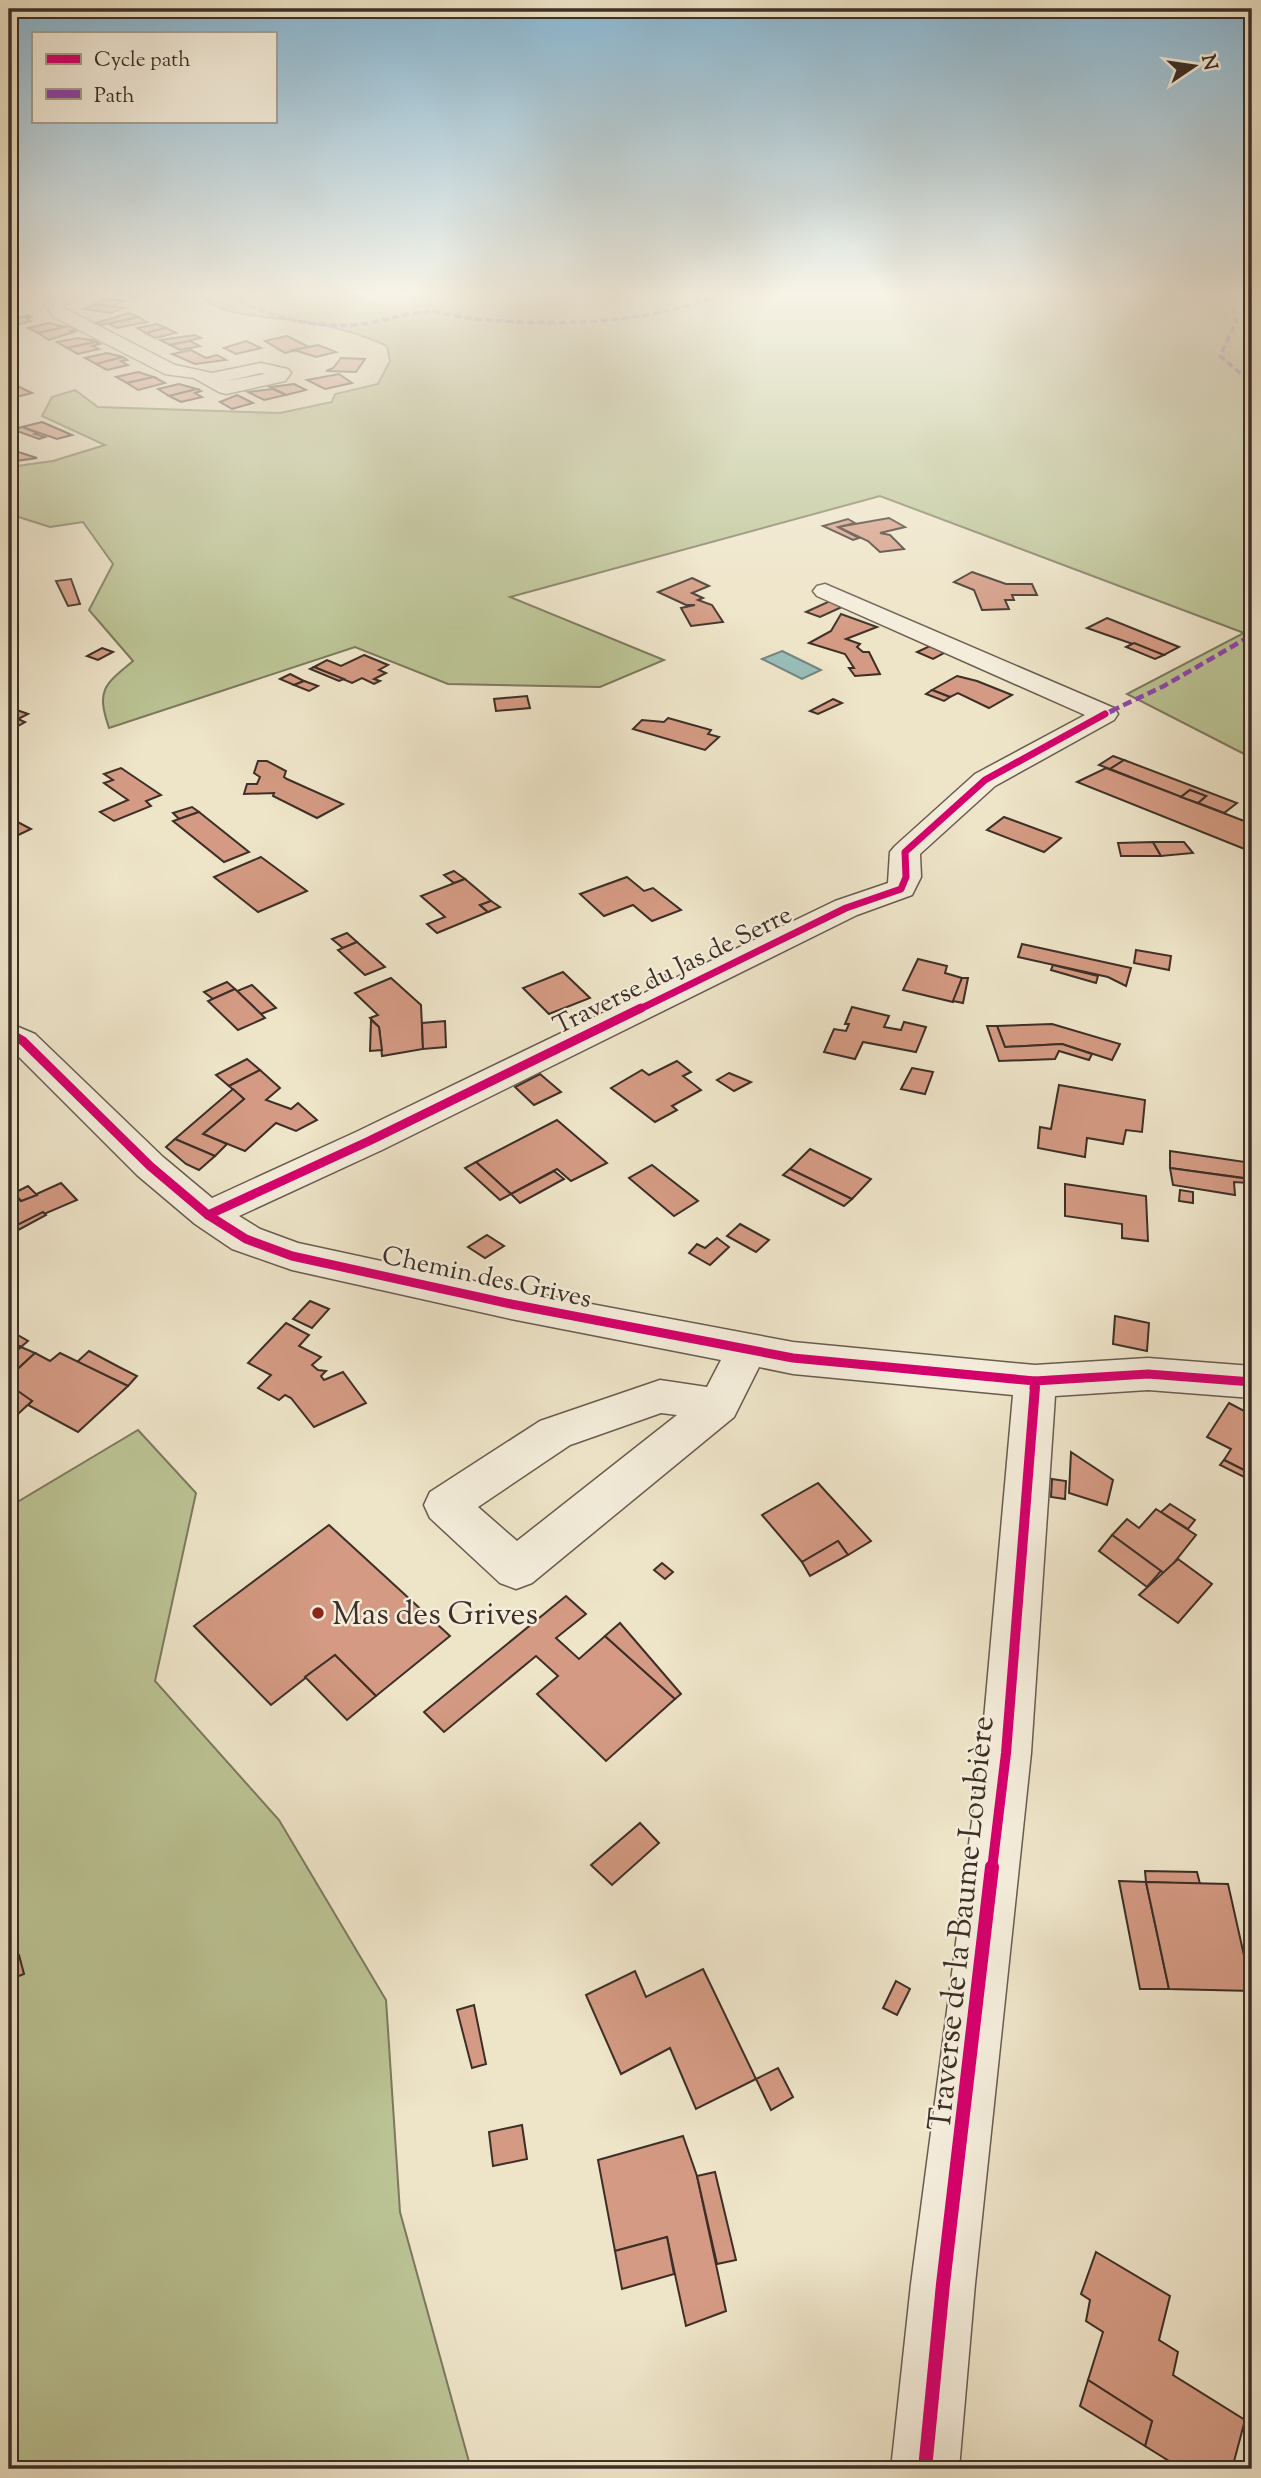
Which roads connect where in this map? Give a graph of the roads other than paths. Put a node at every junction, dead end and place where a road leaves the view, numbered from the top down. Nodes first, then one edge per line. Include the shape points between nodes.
1 (825, 591) dead end
2 (9, 1033) edge
3 (208, 1215) junction
4 (746, 1351) junction
5 (1035, 1381) junction
6 (1252, 1382) edge
7 (719, 1405) junction
8 (925, 2469) edge

1 - 3 street, Traverse du Jas de Serre via 1105,714 985,780 905,852 906,877 901,889 846,908
2 - 3 street, Chemin des Grives via 23,1041 150,1166
3 - 4 street, Chemin des Grives via 246,1239 292,1256
4 - 5 street, Chemin des Grives
4 - 7 street
5 - 6 street, Chemin des Grives via 1147,1374
5 - 8 street, Traverse de la Baume Loubière via 1006,1753
7 - 7 street via 516,1569 446,1504 555,1433 660,1396

